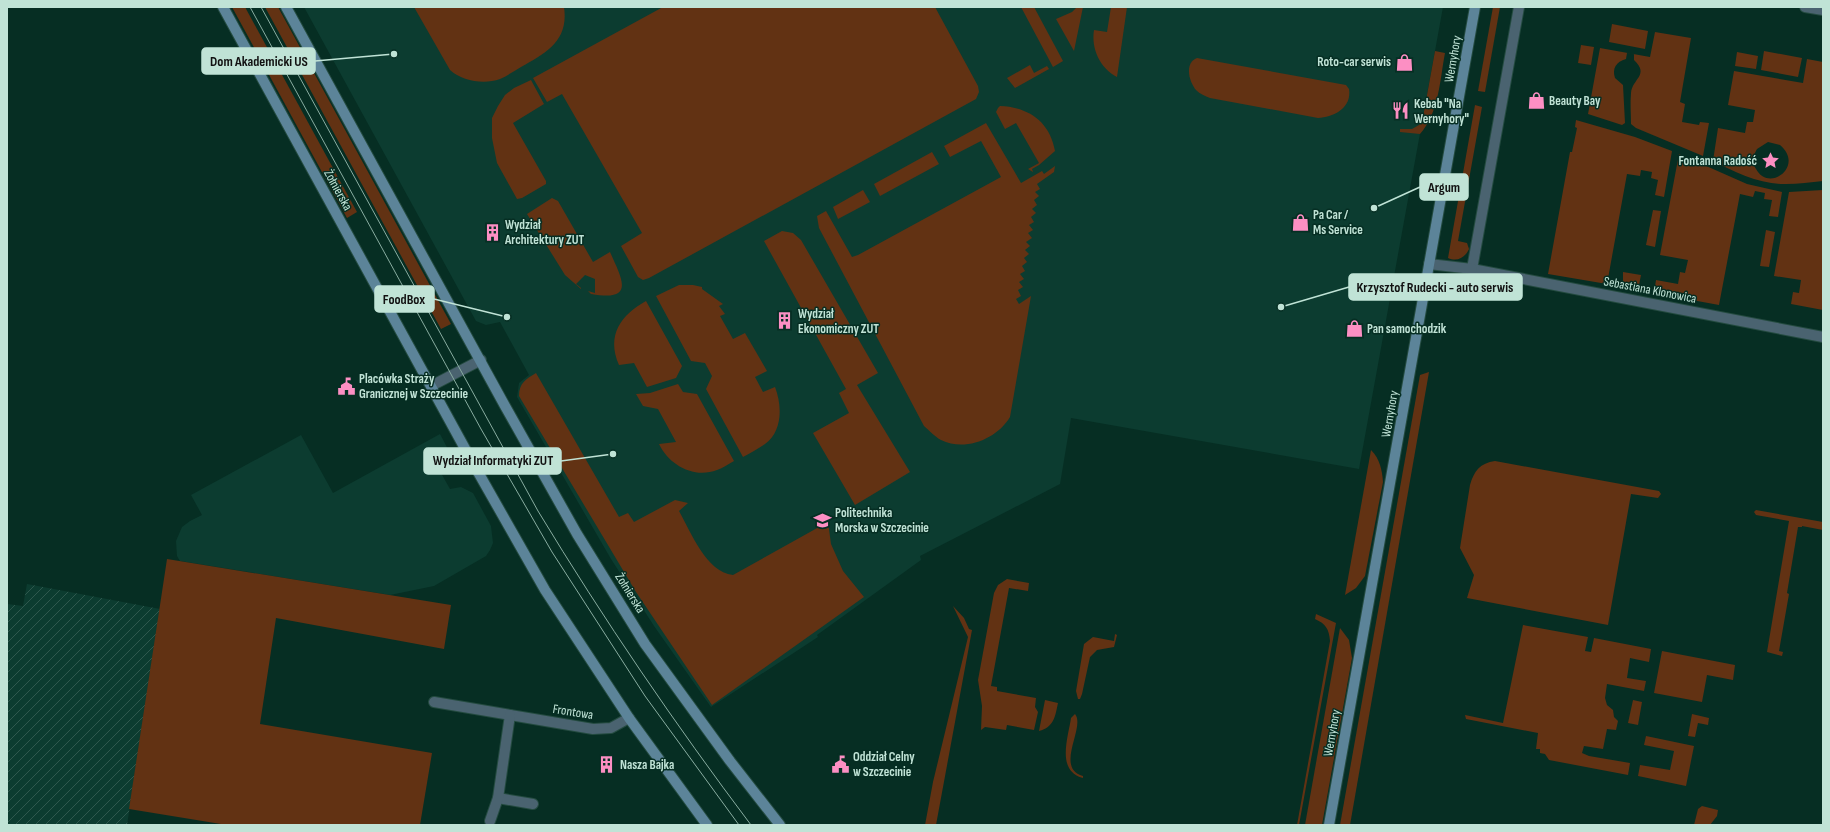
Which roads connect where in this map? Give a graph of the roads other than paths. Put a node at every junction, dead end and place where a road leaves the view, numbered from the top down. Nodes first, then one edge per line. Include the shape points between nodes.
1 (223, 7) edge
2 (286, 7) edge
3 (1475, 7) edge
4 (1519, 7) edge
5 (1805, 7) edge
6 (1823, 10) edge
7 (1429, 264) junction
8 (1472, 269) junction
9 (1823, 337) edge
10 (481, 360) junction
11 (431, 386) junction
12 (434, 702) dead end
13 (510, 715) junction
14 (629, 718) junction
15 (498, 798) junction
16 (533, 804) dead end
17 (490, 821) dead end
18 (707, 825) edge
19 (780, 825) edge
20 (1329, 825) edge

1 - 11 street, Żołnierska
2 - 10 street, Żołnierska
3 - 7 street, Wernyhory
4 - 8 street
5 - 6 street
7 - 8 street, Sebastiana Klonowica
7 - 20 street, Wernyhory
8 - 9 street, Sebastiana Klonowica
10 - 11 street
10 - 19 street, Żołnierska via 560,504 645,644
11 - 14 street, Żołnierska via 545,590
12 - 13 street, Frontowa
13 - 14 street, Frontowa via 599,729 611,728
13 - 15 street
14 - 18 street, Żołnierska
15 - 16 street
15 - 17 street

